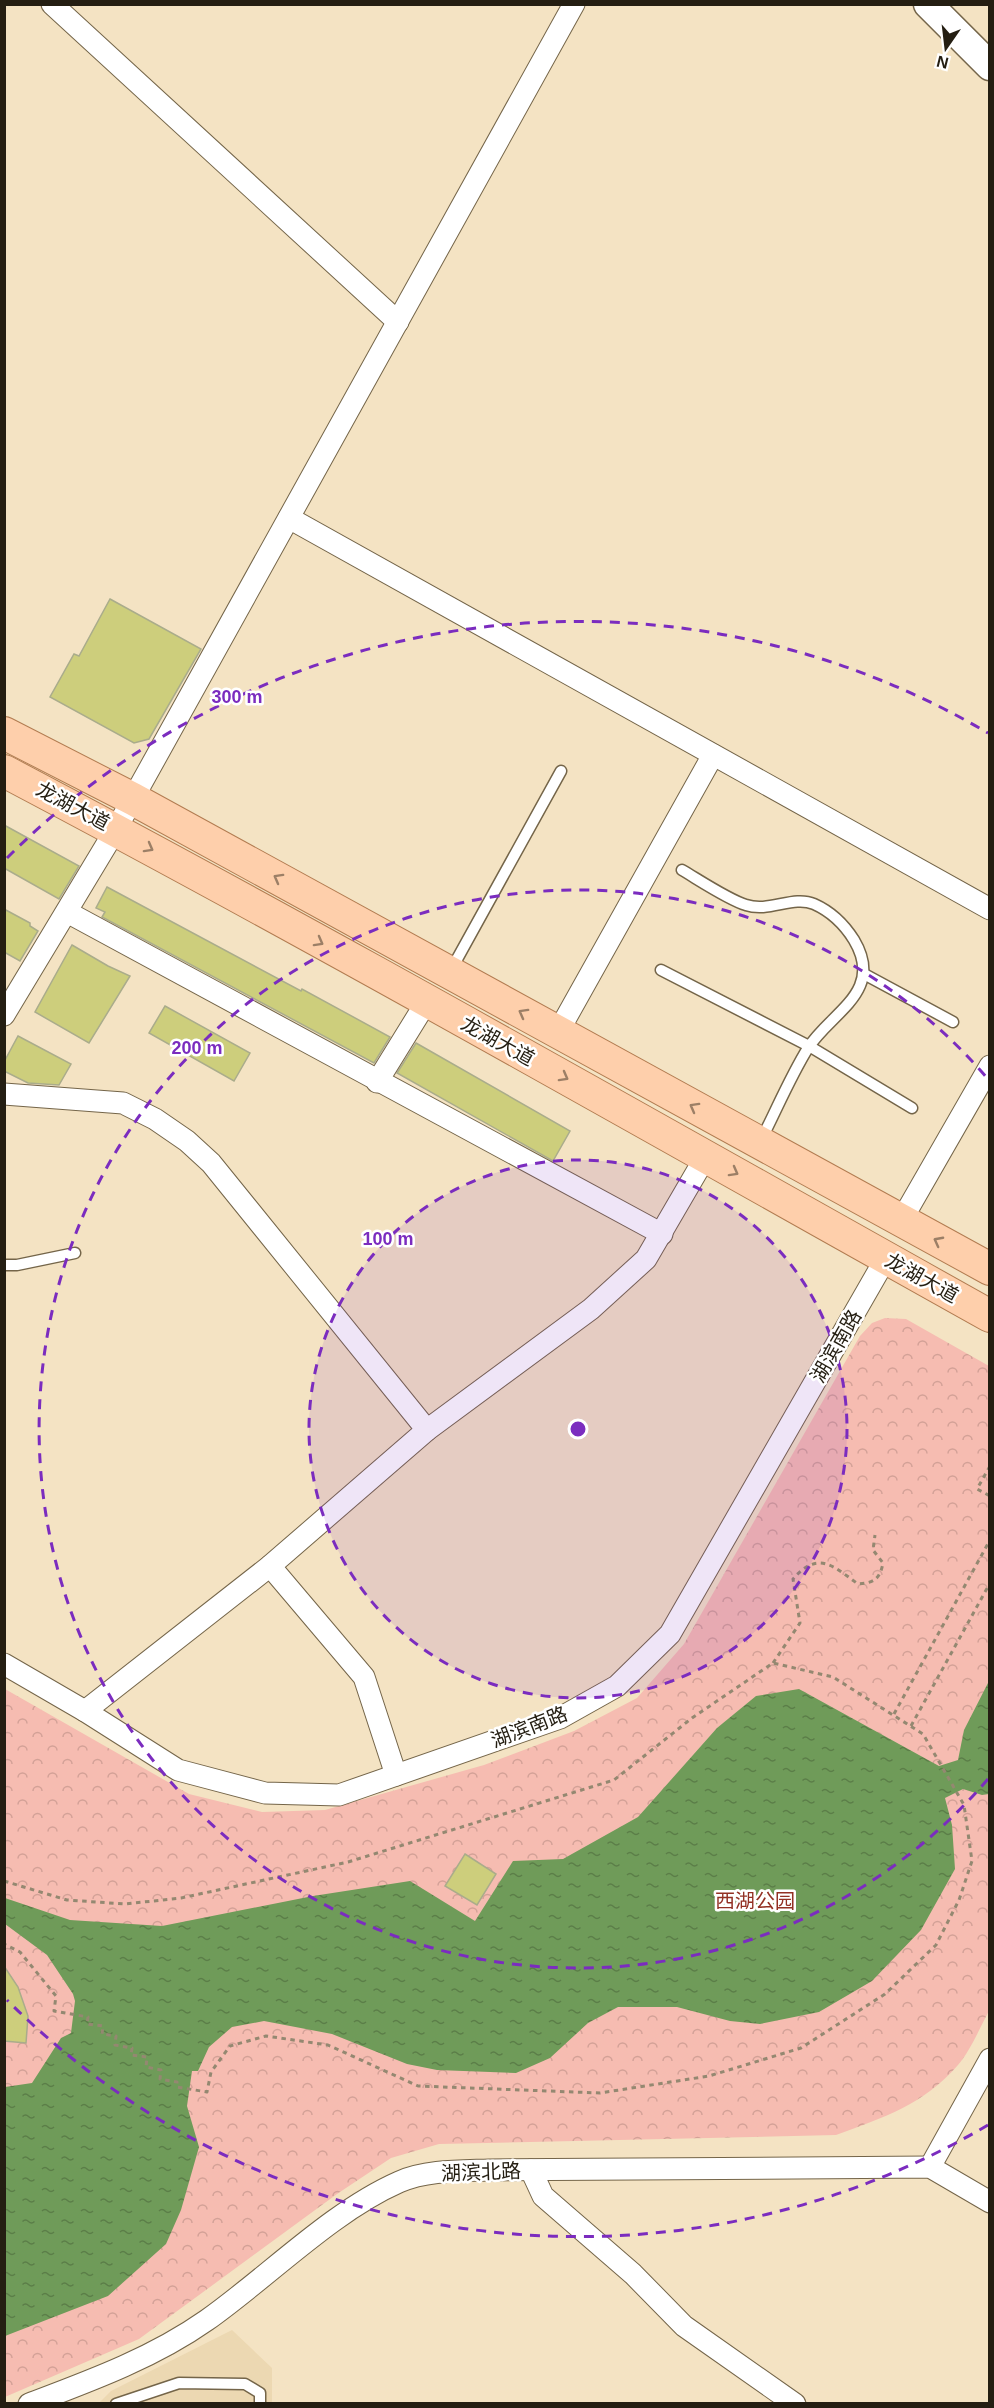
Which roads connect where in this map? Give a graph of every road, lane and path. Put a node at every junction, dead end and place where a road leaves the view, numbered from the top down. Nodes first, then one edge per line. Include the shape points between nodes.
1 (52, 4) edge
2 (574, 4) edge
3 (928, 4) edge
4 (990, 66) edge
5 (398, 322) junction
6 (289, 518) junction
7 (4, 733) edge
8 (714, 755) junction
9 (4, 771) edge
10 (561, 771) dead end
11 (133, 798) junction
12 (116, 829) junction
13 (682, 870) dead end
14 (990, 909) edge
15 (67, 912) junction
16 (661, 970) dead end
17 (449, 972) junction
18 (864, 974) junction
19 (427, 1001) junction
20 (4, 1016) edge
21 (953, 1022) dead end
22 (558, 1032) junction
23 (809, 1046) junction
24 (990, 1066) edge
25 (377, 1082) junction
26 (4, 1094) edge
27 (912, 1108) dead end
28 (759, 1143) junction
29 (706, 1156) junction
30 (901, 1221) junction
31 (662, 1234) junction
32 (75, 1253) dead end
33 (886, 1258) junction
34 (4, 1265) edge
35 (990, 1269) edge
36 (990, 1316) edge
37 (426, 1430) junction
38 (990, 1466) edge
39 (990, 1496) edge
40 (874, 1535) dead end
41 (990, 1540) edge
42 (270, 1566) junction
43 (990, 1583) edge
44 (773, 1663) junction
45 (4, 1664) edge
46 (86, 1711) junction
47 (894, 1714) junction
48 (911, 1726) junction
49 (396, 1775) junction
50 (4, 1881) edge
51 (4, 1944) edge
52 (990, 2059) edge
53 (930, 2167) junction
54 (531, 2170) junction
55 (990, 2202) edge
56 (81, 2393) edge
57 (29, 2403) edge
58 (116, 2403) edge
59 (260, 2403) edge
60 (795, 2403) edge

1 - 5 street
2 - 5 street
3 - 4 street
5 - 6 street
6 - 8 street
6 - 11 street
7 - 11 main road, 龙湖大道
8 - 14 street
8 - 22 street
9 - 12 main road, 龙湖大道
10 - 17 lane
11 - 12 street
17 -> 11 main road, 龙湖大道
12 - 15 street
12 -> 19 main road, 龙湖大道
13 - 18 lane via 747,905 767,908 789,902 812,903 843,922 857,946
15 - 20 street
15 - 25 street
16 - 23 lane
22 -> 17 main road, 龙湖大道
18 - 21 lane
18 - 23 lane via 856,994
19 - 25 street
19 -> 29 main road, 龙湖大道
28 -> 22 main road, 龙湖大道
23 - 27 lane
23 - 28 lane
24 - 30 street
25 - 31 street
26 - 37 street via 123,1103 187,1141 210,1163
28 - 30 main road, 龙湖大道
29 - 31 street
29 -> 33 main road, 龙湖大道
35 -> 30 main road, 龙湖大道
31 - 37 street via 646,1259 591,1309
32 - 34 lane
33 - 36 main road, 龙湖大道
33 - 49 street, 湖滨南路 via 670,1634 617,1686 561,1718
37 - 42 street
38 - 39 path via 977,1489
40 - 44 path via 873,1550 883,1563 880,1575 872,1583 858,1584 833,1566 819,1562 803,1568 793,1580 800,1623
41 - 47 path
42 - 46 street
42 - 49 street via 364,1677
43 - 48 path
44 - 47 path via 832,1677
44 - 50 path via 692,1718 614,1780 348,1862 181,1898 125,1904 67,1900
45 - 46 street, 湖滨南路
46 - 49 street, 湖滨南路 via 178,1770 265,1793 339,1796
47 - 48 path
48 - 51 path via 923,1734 964,1805 972,1861 936,1945 885,1994 801,2048 709,2076 600,2093 418,2086 328,2045 266,2036 230,2046 211,2072 207,2092 177,2087 177,2082 160,2079 161,2070 146,2067 147,2057 131,2055 132,2048 115,2045 116,2036 102,2034 103,2026 87,2024 88,2017 54,2011 56,1996 20,1952
52 - 53 street
53 - 54 street, 湖滨北路
53 - 55 street
54 - 56 street, 湖滨北路 via 438,2172 400,2181 350,2209 206,2321
54 - 60 street via 543,2196 633,2274 684,2326
56 - 57 street, 湖滨北路
58 - 59 lane via 179,2383 245,2384 260,2393

